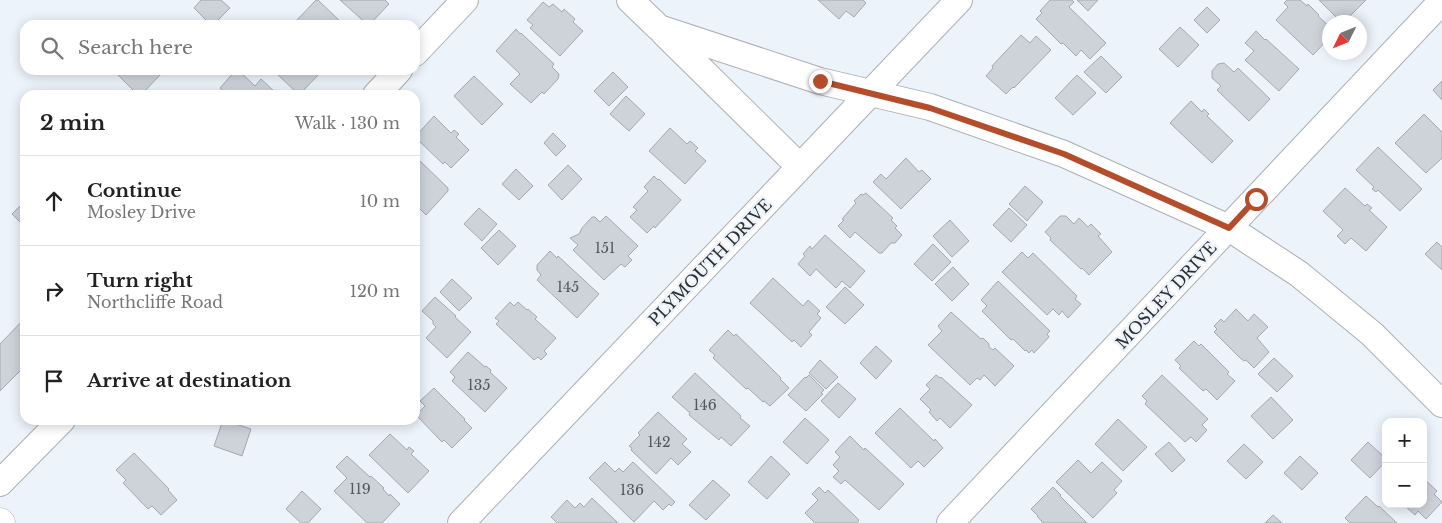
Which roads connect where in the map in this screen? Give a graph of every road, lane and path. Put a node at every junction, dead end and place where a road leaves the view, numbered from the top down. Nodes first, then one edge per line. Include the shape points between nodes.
1 (465, 0) edge
2 (630, 0) edge
3 (959, 0) edge
4 (1442, 1) edge
5 (659, 28) junction
6 (420, 48) edge
7 (394, 75) edge
8 (381, 90) edge
9 (871, 92) junction
10 (800, 168) junction
11 (1229, 228) junction
12 (1442, 404) edge
13 (57, 425) edge
14 (0, 483) edge
15 (461, 523) edge
16 (950, 523) edge

1 - 6 street
2 - 5 street
3 - 9 street, PLYMOUTH DRIVE
4 - 11 street, MOSLEY DRIVE
5 - 9 street via 820,81
5 - 10 street
7 - 8 street
9 - 10 street, PLYMOUTH DRIVE
9 - 11 street via 930,108 1064,154
10 - 15 street, PLYMOUTH DRIVE
11 - 12 street via 1299,274 1372,334
11 - 16 street, MOSLEY DRIVE
13 - 14 street

